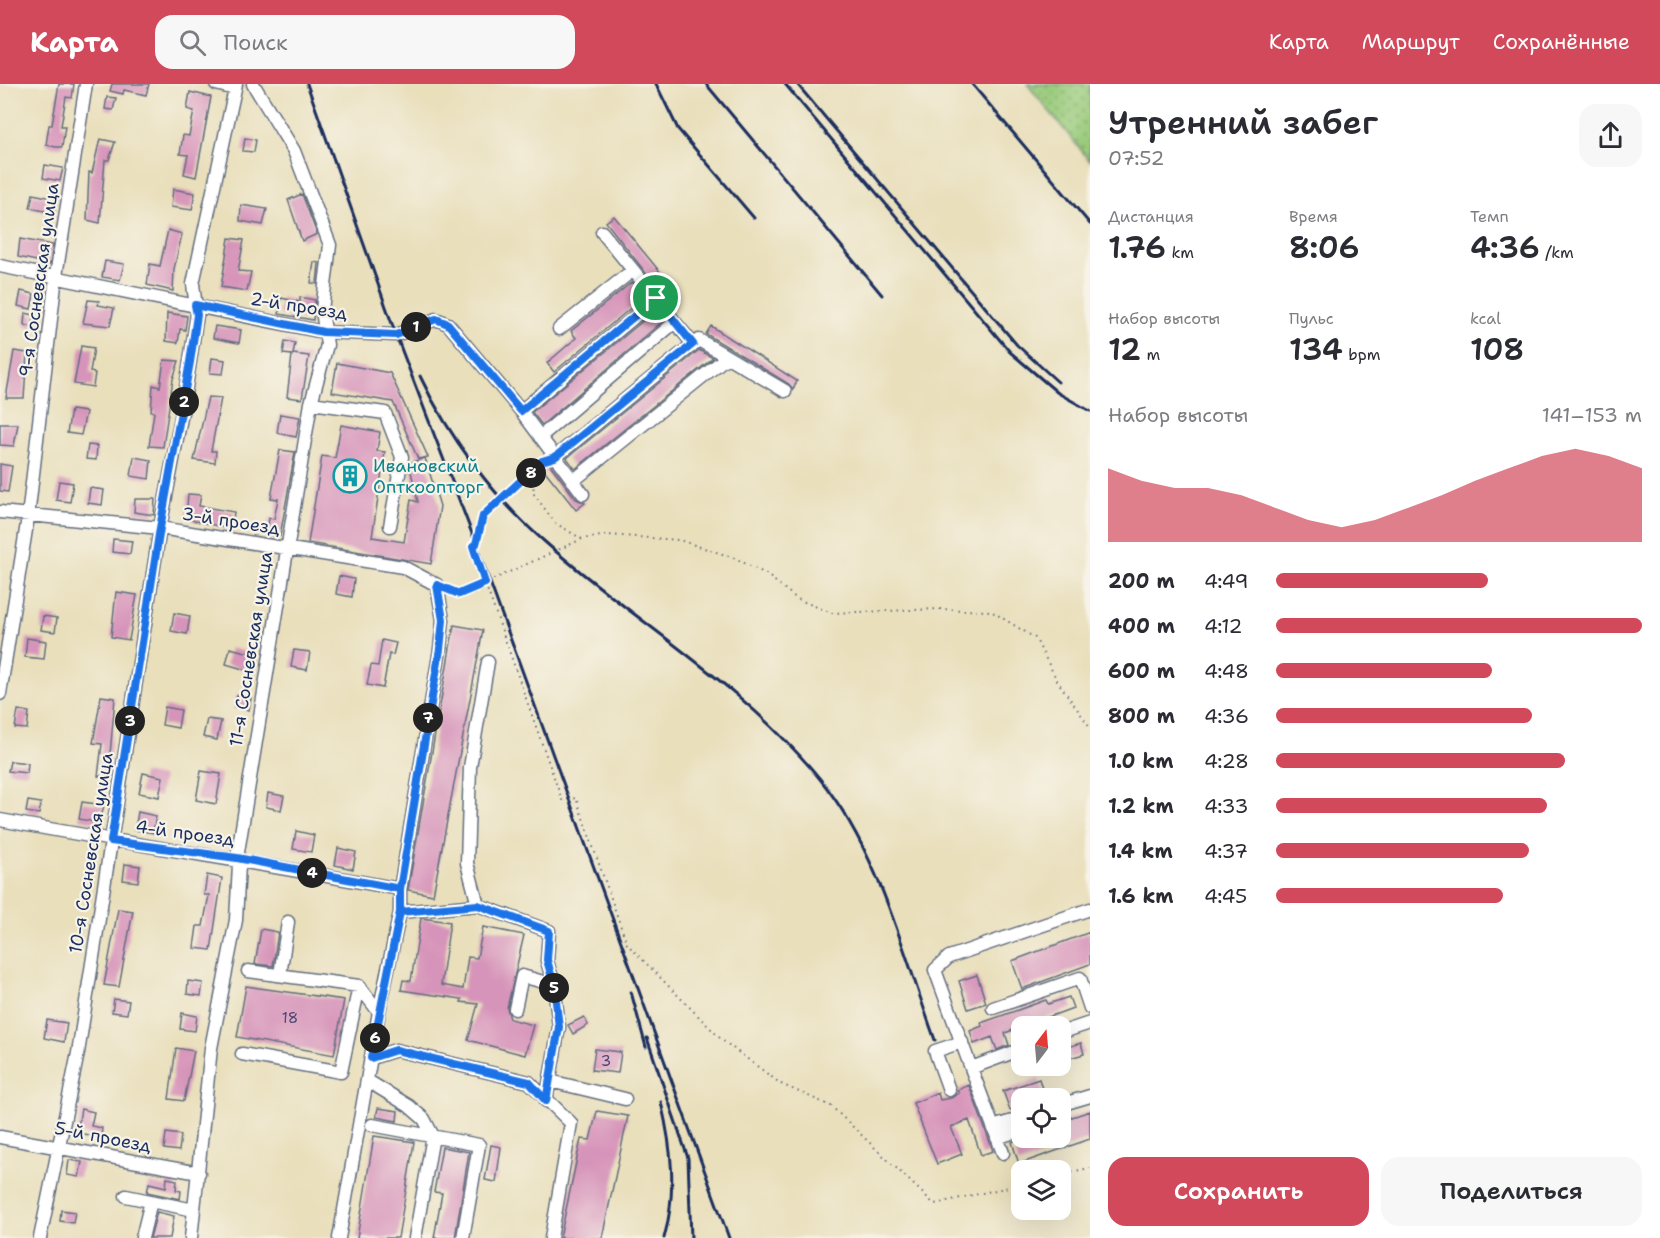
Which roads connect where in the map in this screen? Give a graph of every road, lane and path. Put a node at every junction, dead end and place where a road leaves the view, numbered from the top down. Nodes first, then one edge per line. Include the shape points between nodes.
1 (86, 84) edge
2 (216, 84) edge
3 (253, 84) edge
4 (236, 86) edge
5 (602, 232) dead end
6 (0, 266) edge
7 (633, 270) junction
8 (56, 276) junction
9 (656, 298) junction
10 (195, 305) junction
11 (675, 322) junction
12 (559, 329) dead end
13 (325, 332) junction
14 (693, 344) junction
15 (727, 357) junction
16 (785, 391) dead end
17 (311, 403) junction
18 (521, 411) junction
19 (540, 437) junction
20 (555, 457) junction
21 (537, 468) junction
22 (573, 481) junction
23 (583, 494) dead end
24 (0, 512) edge
25 (28, 517) junction
26 (390, 526) dead end
27 (160, 528) junction
28 (582, 539) junction
29 (285, 548) junction
30 (485, 583) junction
31 (437, 585) junction
32 (488, 662) dead end
33 (0, 694) edge
34 (1090, 727) edge
35 (0, 820) edge
36 (111, 841) junction
37 (237, 858) junction
38 (400, 889) junction
39 (478, 905) junction
40 (1090, 909) edge
41 (400, 912) junction
42 (288, 922) dead end
43 (248, 971) dead end
44 (280, 975) junction
45 (1085, 976) edge
46 (554, 985) junction
47 (358, 986) junction
48 (993, 1008) dead end
49 (1090, 1008) edge
50 (515, 1010) dead end
51 (379, 1012) junction
52 (1090, 1023) edge
53 (1071, 1029) edge
54 (962, 1042) junction
55 (1011, 1052) edge
56 (242, 1054) dead end
57 (371, 1058) junction
58 (971, 1068) junction
59 (368, 1081) junction
60 (550, 1081) junction
61 (949, 1090) dead end
62 (1090, 1096) edge
63 (625, 1099) dead end
64 (546, 1101) junction
65 (1071, 1102) edge
66 (1011, 1124) edge
67 (372, 1125) dead end
68 (1011, 1130) edge
69 (995, 1132) junction
70 (433, 1136) junction
71 (0, 1137) edge
72 (58, 1146) junction
73 (1003, 1153) dead end
74 (1090, 1167) edge
75 (1071, 1171) edge
76 (199, 1173) junction
77 (1011, 1186) edge
78 (126, 1196) dead end
79 (151, 1201) junction
80 (194, 1210) junction
81 (40, 1238) edge
82 (142, 1238) edge
83 (191, 1238) edge
84 (339, 1238) edge
85 (415, 1238) edge
86 (463, 1238) edge
87 (551, 1238) edge

1 - 8 street, 9-я Сосневская улица
2 - 4 street
3 - 13 street, 11-я Сосневская улица via 294,151 330,245 322,310
4 - 10 street, 10-я Сосневская улица via 193,284
5 - 7 street
6 - 8 street, 2-й проезд
7 - 9 street
7 - 12 street
8 - 10 street, 2-й проезд
8 - 25 street, 9-я Сосневская улица
9 - 11 street
9 - 18 street
10 - 13 street, 2-й проезд
10 - 27 street, 10-я Сосневская улица via 190,362
11 - 14 street
11 - 19 street
13 - 17 street, 11-я Сосневская улица via 327,345
13 - 18 street, 2-й проезд via 396,335 436,319 448,324
14 - 15 street via 699,340
14 - 20 street
15 - 16 street
15 - 22 street
17 - 26 street via 385,413 402,457
17 - 29 street, 11-я Сосневская улица
18 - 19 street, 2-й проезд
19 - 20 street, 2-й проезд
20 - 21 path via 542,461
20 - 22 street, 2-й проезд
21 - 28 path via 534,494 542,508 555,523
21 - 30 path via 483,516 473,546
22 - 23 street, 2-й проезд
24 - 25 street, 3-й проезд
25 - 27 street, 3-й проезд
25 - 33 street, 9-я Сосневская улица
27 - 29 street, 3-й проезд
27 - 36 street, 10-я Сосневская улица
28 - 30 path
28 - 34 path via 609,535 679,540 735,558 766,574 797,599 832,613 991,611 1035,638 1058,682
29 - 31 street, 3-й проезд via 403,567
29 - 37 street, 11-я Сосневская улица
30 - 31 path via 459,594
30 - 77 path via 562,800 576,798 627,944 723,1040 781,1084 831,1106 934,1204
31 - 38 street via 443,620
32 - 39 street via 470,767 467,863
35 - 36 street, 4-й проезд
36 - 37 street, 4-й проезд
36 - 72 street, 10-я Сосневская улица via 78,1053
37 - 38 street, 4-й проезд
37 - 76 street, 11-я Сосневская улица via 236,920 211,1048
38 - 41 street
39 - 41 street
39 - 46 street via 549,931 547,960
40 - 54 street via 949,957 935,970
41 - 51 street
42 - 44 street
43 - 44 street
44 - 47 street
45 - 48 street
45 - 49 street
46 - 50 street via 522,976
46 - 60 street via 559,1027
47 - 51 street
47 - 56 street via 341,1072
51 - 57 street
52 - 53 street
54 - 58 street
54 - 61 street via 935,1052
55 - 58 street
57 - 59 street
57 - 64 street via 396,1050 529,1082
58 - 69 street
59 - 70 street via 409,1106 424,1119
59 - 84 street
60 - 63 street
60 - 64 street
62 - 65 street
64 - 87 street via 571,1123
66 - 69 street
67 - 70 street
68 - 69 street
69 - 73 street
70 - 85 street
70 - 86 street via 479,1145
71 - 72 street, 5-й проезд
72 - 76 street, 5-й проезд
72 - 81 street, 10-я Сосневская улица
74 - 75 path
76 - 80 street, 11-я Сосневская улица
78 - 79 street
79 - 80 street
79 - 82 street
80 - 83 street, 11-я Сосневская улица

